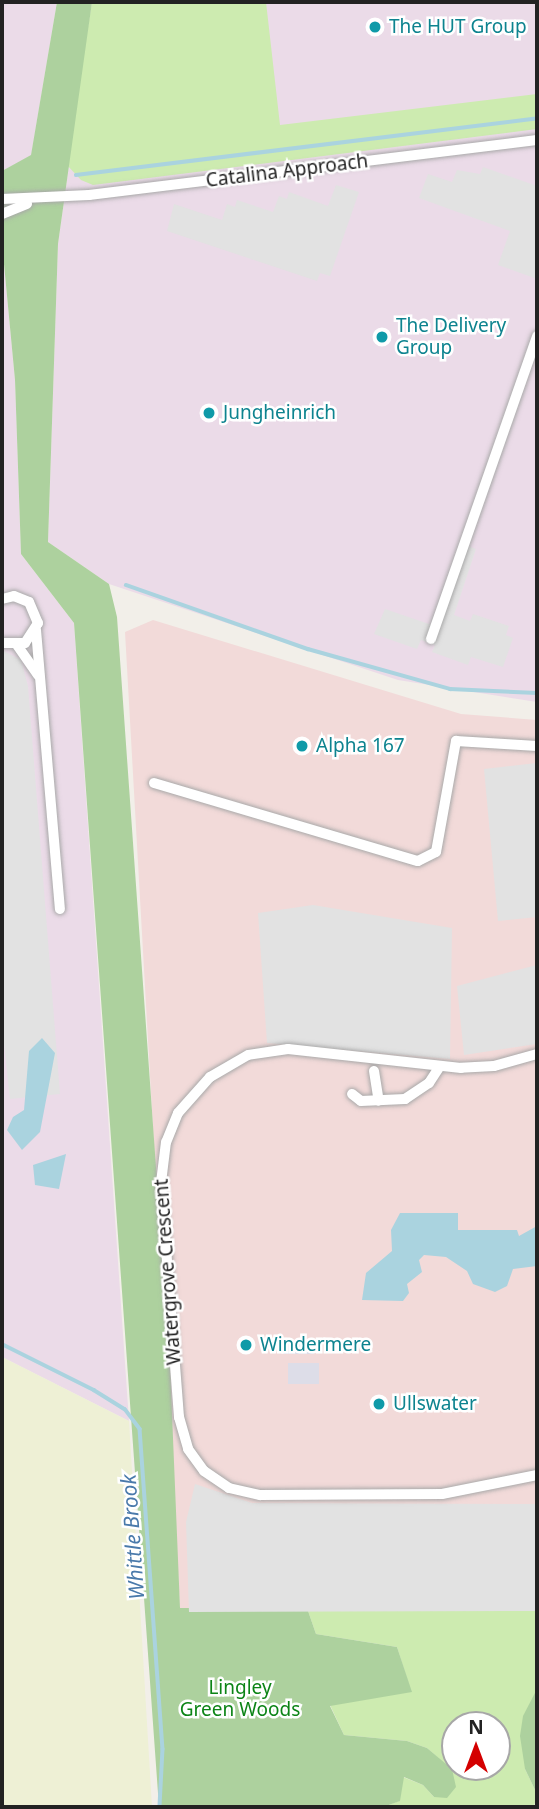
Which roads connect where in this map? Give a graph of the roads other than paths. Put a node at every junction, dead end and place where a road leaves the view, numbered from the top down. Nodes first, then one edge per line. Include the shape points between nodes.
1 (537, 139) edge
2 (2, 199) edge
3 (36, 201) junction
4 (2, 214) edge
5 (537, 336) edge
6 (2, 585) edge
7 (14, 596) junction
8 (2, 599) edge
9 (36, 630) junction
10 (431, 639) dead end
11 (2, 643) edge
12 (17, 645) junction
13 (41, 681) junction
14 (537, 746) edge
15 (155, 783) dead end
16 (60, 909) dead end
17 (537, 1054) edge
18 (440, 1066) junction
19 (374, 1071) dead end
20 (352, 1094) dead end
21 (379, 1101) junction
22 (537, 1475) edge

1 - 3 street, Catalina Approach
2 - 3 street, Catalina Approach
3 - 4 street, Catalina Approach
5 - 10 street
6 - 7 street
7 - 8 street
7 - 9 street via 34,608
9 - 12 street
9 - 13 street
11 - 12 street
12 - 13 street
13 - 16 street
14 - 15 street via 456,741 436,852 418,861
17 - 18 street, Watergrove Crescent via 483,1068
18 - 21 street via 435,1077 413,1096
18 - 22 street, Watergrove Crescent via 274,1051 247,1055 188,1099 172,1126 161,1169 179,1417 188,1449 204,1471 247,1494 442,1494 517,1475
19 - 21 street
20 - 21 street via 361,1101

